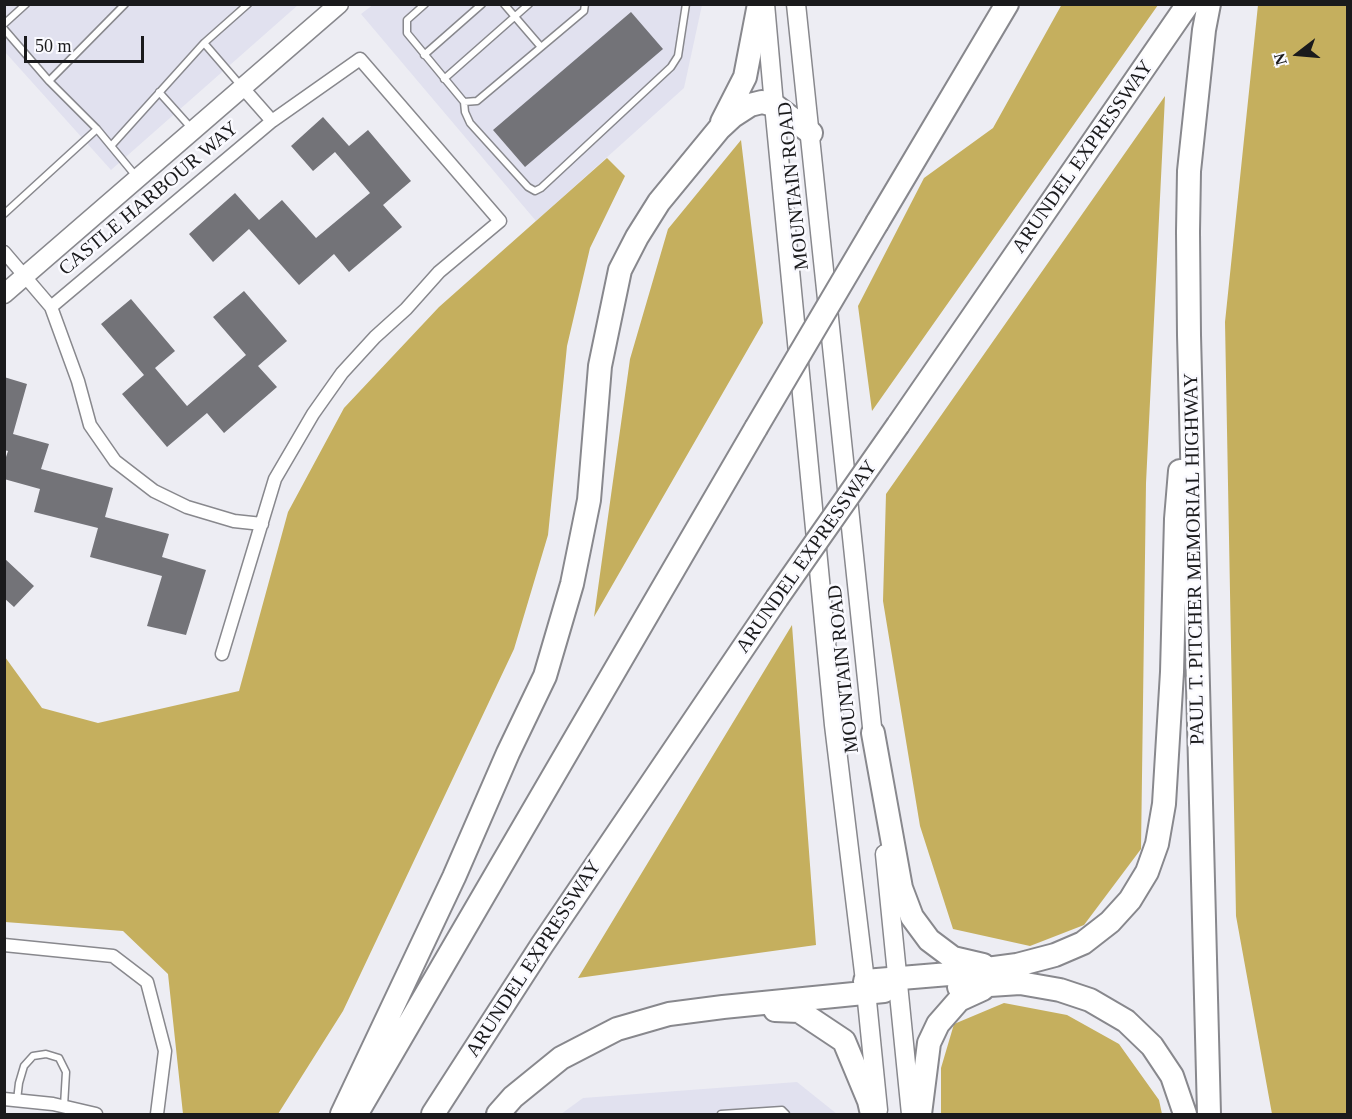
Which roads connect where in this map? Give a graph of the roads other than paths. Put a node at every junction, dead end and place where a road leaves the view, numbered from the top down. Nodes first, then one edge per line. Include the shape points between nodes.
1 (26, 4) edge
2 (113, 4) edge
3 (125, 4) edge
4 (248, 4) edge
5 (339, 4) edge
6 (425, 4) edge
7 (482, 4) edge
8 (504, 4) edge
9 (529, 4) edge
10 (585, 4) edge
11 (686, 4) edge
12 (759, 4) edge
13 (765, 4) edge
14 (796, 4) edge
15 (1007, 4) edge
16 (1188, 4) edge
17 (1209, 4) edge
18 (120, 10) junction
19 (515, 17) junction
20 (4, 24) edge
21 (4, 29) edge
22 (204, 43) junction
23 (541, 47) junction
24 (424, 55) junction
25 (444, 79) junction
26 (49, 81) junction
27 (243, 87) junction
28 (159, 92) junction
29 (464, 102) junction
30 (774, 105) junction
31 (272, 121) junction
32 (97, 129) junction
33 (719, 129) junction
34 (193, 130) junction
35 (811, 133) junction
36 (111, 146) junction
37 (138, 178) junction
38 (4, 214) edge
39 (4, 252) edge
40 (25, 276) junction
41 (4, 294) edge
42 (51, 307) junction
43 (1189, 335) junction
44 (262, 524) junction
45 (222, 654) dead end
46 (873, 732) junction
47 (4, 945) edge
48 (1018, 974) junction
49 (898, 984) junction
50 (865, 987) junction
51 (723, 1007) junction
52 (11, 1099) edge
53 (64, 1106) junction
54 (96, 1114) edge
55 (157, 1114) edge
56 (342, 1114) edge
57 (356, 1114) edge
58 (433, 1114) edge
59 (498, 1114) edge
60 (722, 1114) edge
61 (786, 1114) edge
62 (872, 1114) edge
63 (878, 1114) edge
64 (911, 1114) edge
65 (920, 1114) edge
66 (1185, 1114) edge
67 (1209, 1114) edge

1 - 20 lane
2 - 18 lane
3 - 18 lane
4 - 22 lane
5 - 27 main road
6 - 24 lane via 407,20 407,33
7 - 24 lane
8 - 19 lane
9 - 19 lane
10 - 23 lane via 584,11
11 - 29 lane via 678,56 671,67 535,191 470,123
12 - 33 highway via 745,77
13 - 30 main road, MOUNTAIN ROAD
14 - 35 main road, MOUNTAIN ROAD
15 - 57 highway, bridge
16 - 58 highway, ARUNDEL EXPRESSWAY, bridge via 777,598 542,945
17 - 43 highway, PAUL T. PITCHER MEMORIAL HIGHWAY via 1189,171
18 - 26 lane
19 - 23 lane
19 - 25 lane
21 - 26 lane
22 - 27 lane
22 - 28 lane
23 - 29 lane via 477,100
24 - 25 lane
25 - 29 lane
26 - 32 lane
27 - 31 street
27 - 34 main road
28 - 34 lane
28 - 36 lane
30 - 33 highway via 750,105
30 - 35 highway
30 - 50 main road, MOUNTAIN ROAD via 834,725
31 - 42 street, CASTLE HARBOUR WAY
31 - 44 street, CASTLE HARBOUR WAY via 360,59 500,221 439,272 342,373 275,479
32 - 36 lane
32 - 38 lane
33 - 56 highway via 658,202 620,270 600,366 589,500 572,584 544,676
34 - 37 main road
35 - 46 main road, MOUNTAIN ROAD
36 - 37 lane
37 - 40 main road
39 - 40 street
40 - 41 main road
40 - 42 street
42 - 44 street via 90,425 115,461 154,491 187,507
43 - 48 highway via 1176,519 1164,804 1157,844 1142,882 1110,922 1083,943
43 - 67 highway, PAUL T. PITCHER MEMORIAL HIGHWAY
44 - 45 street, CASTLE HARBOUR WAY
46 - 48 highway via 901,888 912,917 929,940 953,958
46 - 49 main road, MOUNTAIN ROAD
47 - 55 street via 113,956 147,982 165,1051
48 - 49 highway
48 - 65 highway via 958,1000 938,1024 929,1043
48 - 66 highway via 1090,1000 1126,1021 1152,1046 1172,1076
49 - 50 highway
49 - 64 main road, MOUNTAIN ROAD
50 - 51 highway
50 - 63 main road, MOUNTAIN ROAD
51 - 59 highway via 669,1014 617,1029 561,1058
51 - 62 highway via 799,1011 844,1041
52 - 53 street
52 - 53 lane via 24,1066 33,1056 46,1054 59,1058 66,1072
53 - 54 street
60 - 61 lane via 782,1110

